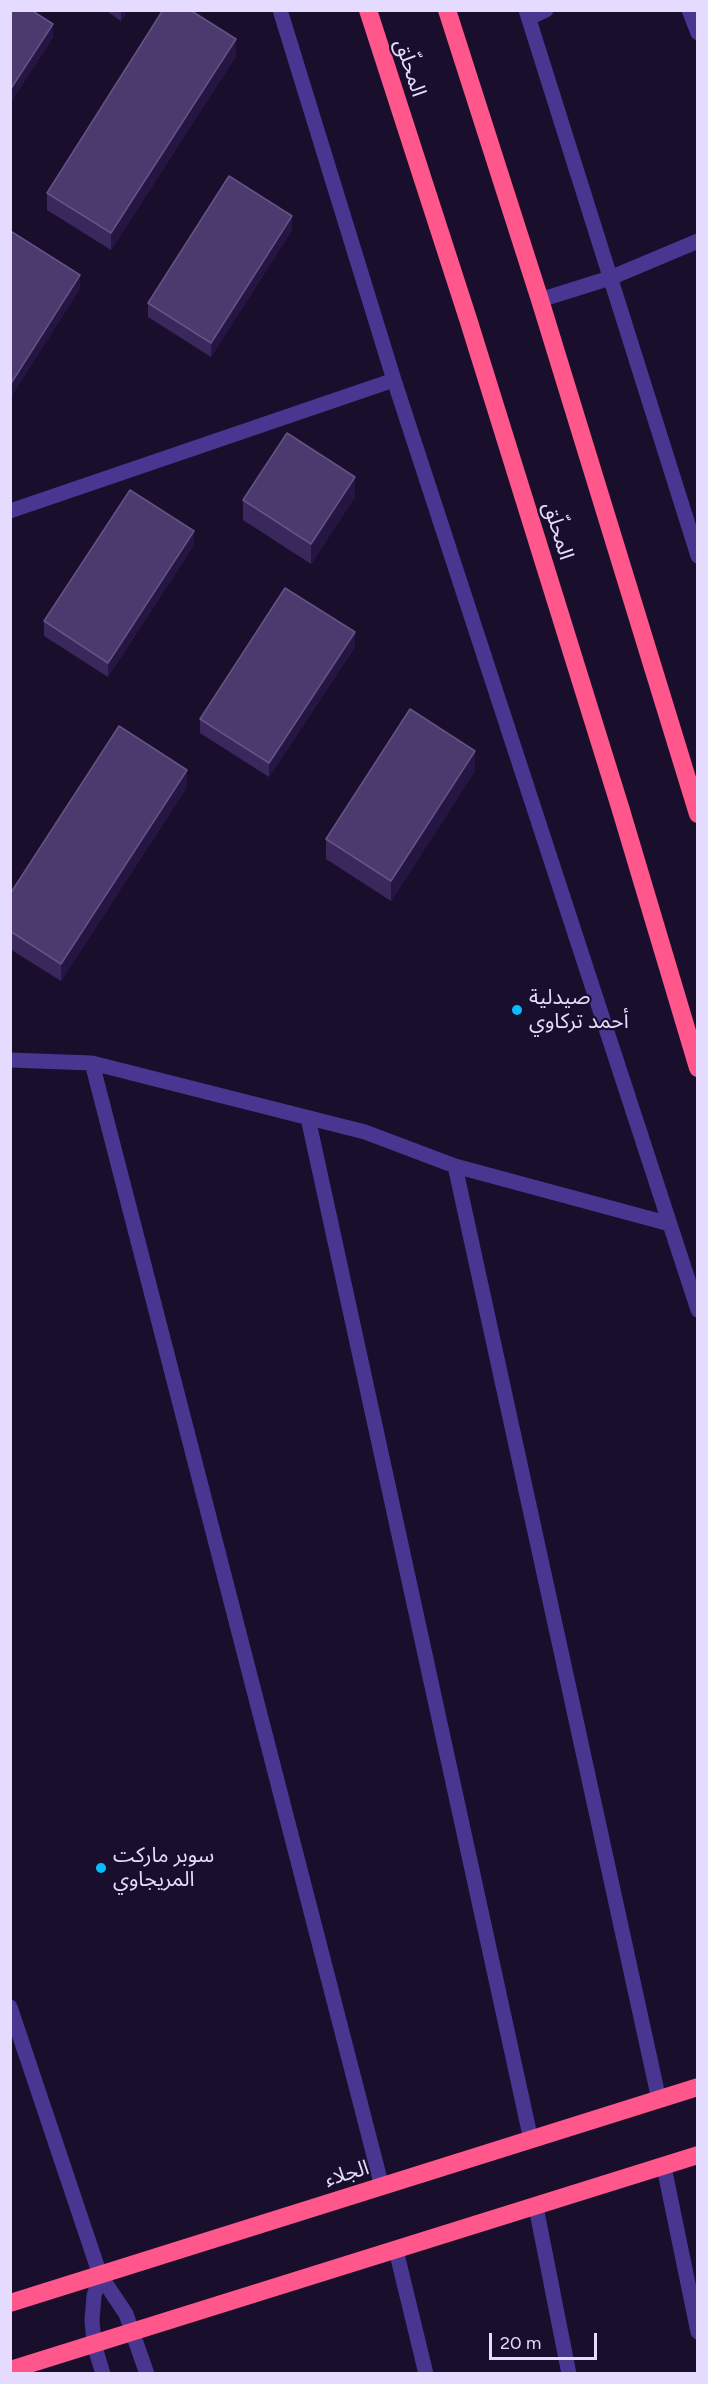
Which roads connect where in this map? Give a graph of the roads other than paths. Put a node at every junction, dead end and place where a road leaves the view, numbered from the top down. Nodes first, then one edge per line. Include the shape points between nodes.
1 (280, 10) edge
2 (368, 10) edge
3 (447, 10) edge
4 (546, 10) edge
5 (689, 10) edge
6 (527, 14) edge
7 (698, 33) edge
8 (698, 241) edge
9 (610, 278) junction
10 (540, 300) junction
11 (394, 380) junction
12 (10, 511) edge
13 (698, 556) edge
14 (698, 814) edge
15 (10, 1060) edge
16 (92, 1063) junction
17 (698, 1068) edge
18 (308, 1118) junction
19 (455, 1166) junction
20 (670, 1224) junction
21 (698, 1310) edge
22 (10, 2007) edge
23 (698, 2087) edge
24 (659, 2100) junction
25 (531, 2140) junction
26 (698, 2155) edge
27 (664, 2167) junction
28 (382, 2187) junction
29 (536, 2207) junction
30 (396, 2250) junction
31 (100, 2275) junction
32 (10, 2303) edge
33 (135, 2332) junction
34 (698, 2332) edge
35 (94, 2344) junction
36 (10, 2370) edge
37 (103, 2373) edge
38 (147, 2373) edge
39 (426, 2373) edge
40 (569, 2373) edge

1 - 11 street
2 - 17 highway, المحلّق via 469,322
3 - 10 highway
4 - 6 street
5 - 7 street
6 - 9 street
8 - 9 street
9 - 10 street
9 - 13 street
10 - 14 highway
11 - 12 street
11 - 20 street
15 - 16 street
16 - 18 street
16 - 28 street
18 - 19 street via 365,1132
18 - 25 street
19 - 20 street
19 - 24 street
20 - 21 street
22 - 31 street
23 - 24 highway, الجلاء
24 - 25 highway, الجلاء
25 - 28 highway, الجلاء
26 - 27 highway
27 - 29 highway
27 - 34 street
28 - 31 highway, الجلاء
29 - 30 highway
29 - 40 street
30 - 33 highway
30 - 39 street
31 - 32 highway, الجلاء
31 - 33 street
31 - 35 street via 94,2296
33 - 35 highway
33 - 38 street
35 - 36 highway
35 - 37 street

